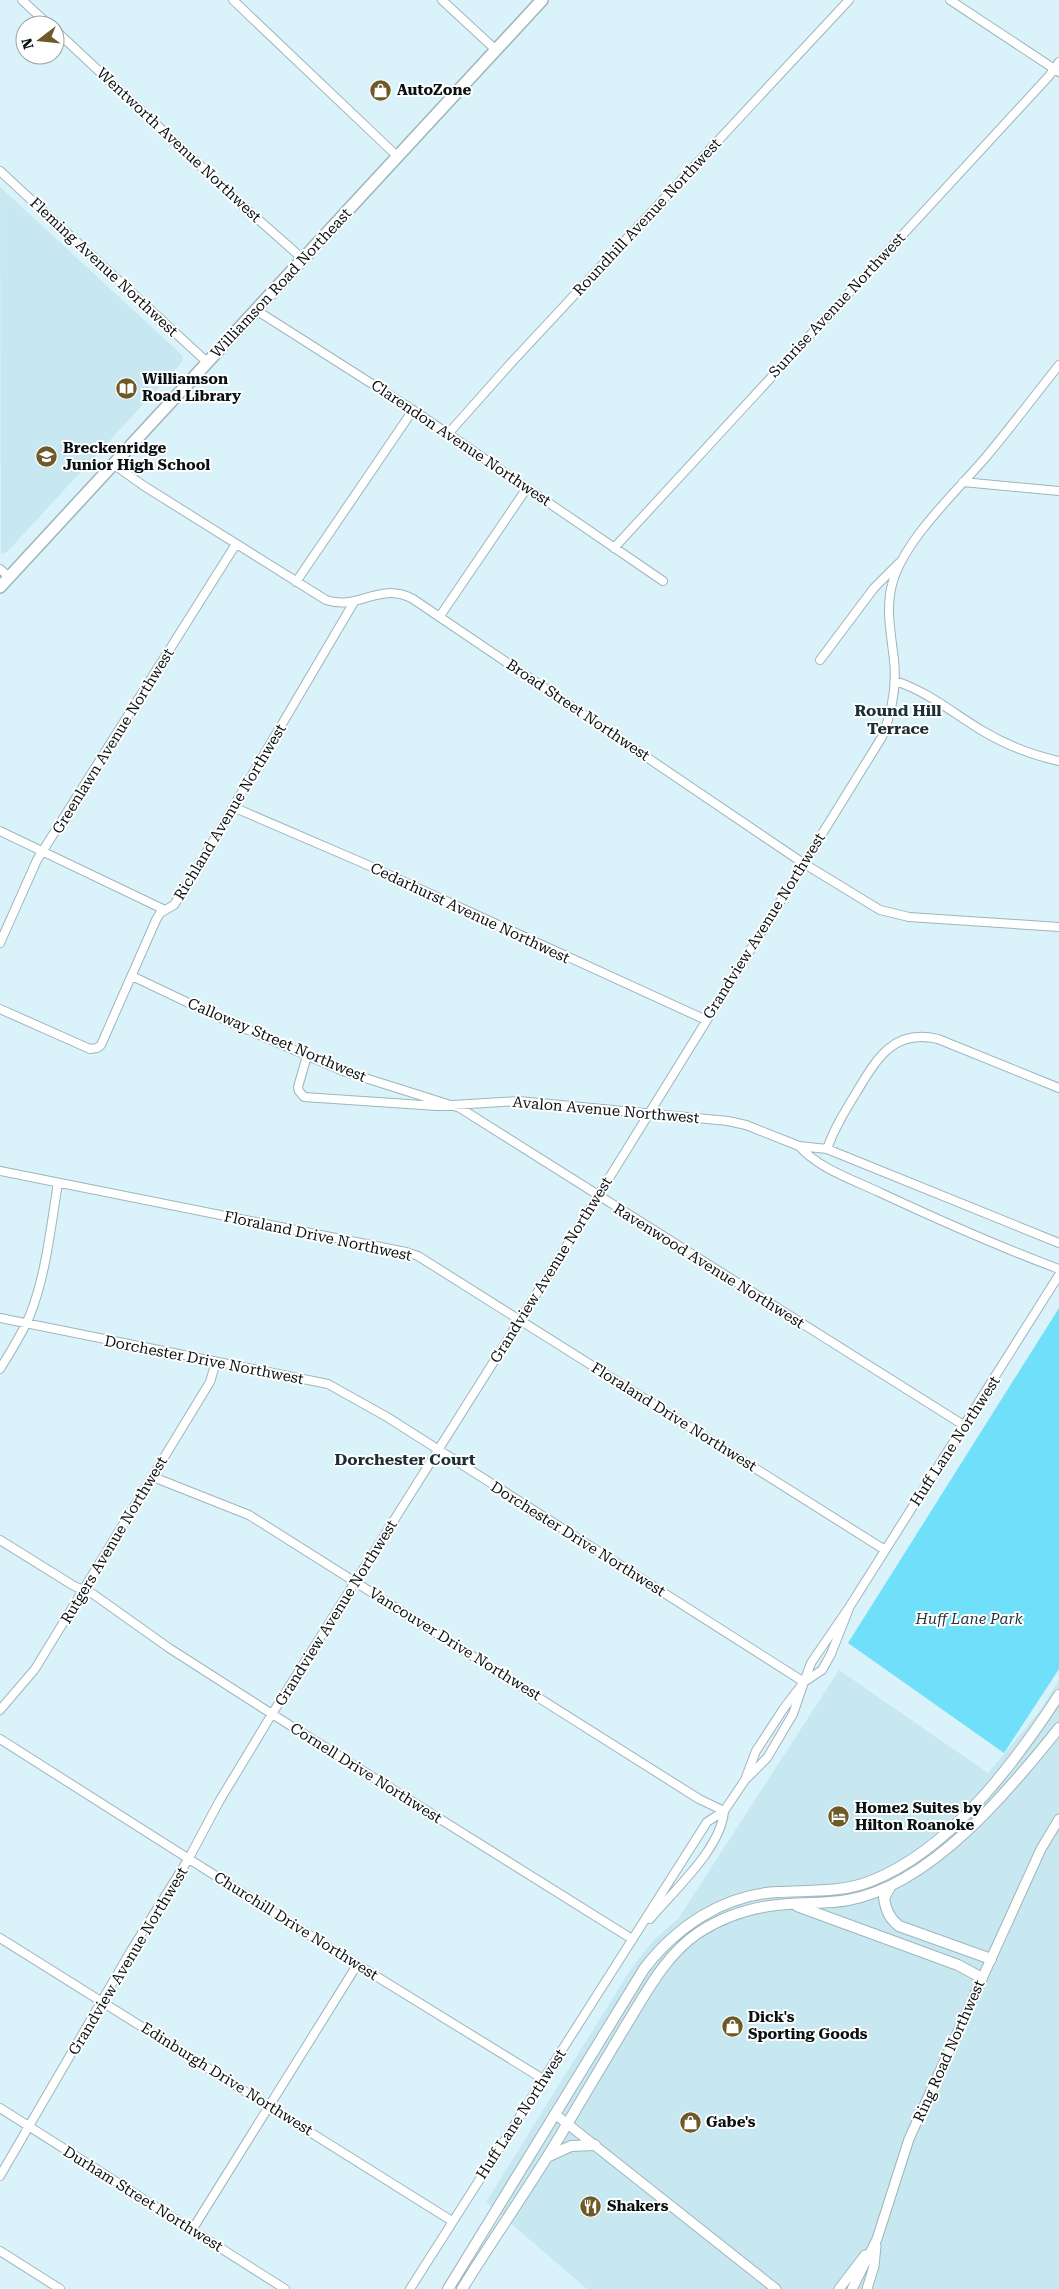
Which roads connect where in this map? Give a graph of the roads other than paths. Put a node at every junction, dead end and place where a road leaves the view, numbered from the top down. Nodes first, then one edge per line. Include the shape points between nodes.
1 (22, 0) edge
2 (233, 0) edge
3 (442, 0) edge
4 (542, 0) edge
5 (849, 0) edge
6 (950, 0) edge
7 (38, 15) edge
8 (65, 39) edge
9 (496, 50) junction
10 (1058, 68) edge
11 (397, 156) junction
12 (0, 171) edge
13 (303, 259) junction
14 (256, 310) junction
15 (208, 363) junction
16 (1059, 365) edge
17 (413, 410) junction
18 (448, 434) junction
19 (113, 464) junction
20 (963, 482) junction
21 (526, 488) junction
22 (1059, 491) edge
23 (236, 544) junction
24 (614, 548) junction
25 (902, 560) junction
26 (0, 569) edge
27 (9, 577) junction
28 (663, 581) dead end
29 (296, 582) junction
30 (0, 587) edge
31 (354, 602) junction
32 (440, 616) junction
33 (820, 660) dead end
34 (895, 681) junction
35 (1059, 761) edge
36 (233, 807) junction
37 (0, 831) edge
38 (43, 852) junction
39 (804, 863) junction
40 (165, 910) junction
41 (1059, 927) edge
42 (0, 943) edge
43 (132, 976) junction
44 (0, 1009) edge
45 (706, 1020) junction
46 (307, 1056) junction
47 (1059, 1088) edge
48 (454, 1106) junction
49 (649, 1113) junction
50 (799, 1146) junction
51 (827, 1149) junction
52 (0, 1171) edge
53 (58, 1183) junction
54 (598, 1196) junction
55 (1059, 1243) edge
56 (1059, 1269) edge
57 (1059, 1275) edge
58 (0, 1318) edge
59 (519, 1320) junction
60 (26, 1324) junction
61 (216, 1362) junction
62 (0, 1369) edge
63 (965, 1426) junction
64 (438, 1451) junction
65 (153, 1477) junction
66 (0, 1540) edge
67 (885, 1550) junction
68 (355, 1582) junction
69 (84, 1591) junction
70 (850, 1606) junction
71 (804, 1682) junction
72 (1059, 1695) edge
73 (0, 1710) edge
74 (272, 1714) junction
75 (1059, 1728) edge
76 (1034, 1732) junction
77 (0, 1738) edge
78 (745, 1780) junction
79 (988, 1808) junction
80 (724, 1811) junction
81 (1059, 1819) edge
82 (189, 1858) junction
83 (890, 1887) junction
84 (789, 1904) junction
85 (0, 1938) edge
86 (632, 1939) junction
87 (991, 1959) junction
88 (357, 1965) junction
89 (982, 1978) junction
90 (102, 2001) junction
91 (543, 2079) junction
92 (268, 2105) junction
93 (0, 2108) edge
94 (555, 2114) junction
95 (567, 2124) junction
96 (30, 2128) junction
97 (595, 2145) junction
98 (546, 2157) junction
99 (0, 2176) edge
100 (452, 2221) junction
101 (192, 2230) junction
102 (877, 2238) junction
103 (0, 2252) edge
104 (60, 2289) edge
105 (286, 2289) edge
106 (410, 2289) edge
107 (448, 2289) edge
108 (462, 2289) edge
109 (776, 2289) edge
110 (839, 2289) edge
111 (852, 2289) edge
112 (867, 2289) edge

1 - 7 street
2 - 11 street
3 - 9 street
4 - 9 main road, Williamson Road Northeast
5 - 18 street, Roundhill Avenue Northwest
6 - 10 street
8 - 13 street, Wentworth Avenue Northwest
9 - 11 main road, Williamson Road Northeast
10 - 24 street, Sunrise Avenue Northwest
11 - 13 main road, Williamson Road Northeast
12 - 15 street, Fleming Avenue Northwest
13 - 14 main road, Williamson Road Northeast
14 - 15 main road, Williamson Road Northeast
14 - 17 street, Clarendon Avenue Northwest
15 - 19 main road, Williamson Road Northeast
16 - 20 street, Grandview Avenue Northwest
17 - 18 street, Clarendon Avenue Northwest
17 - 29 street
18 - 21 street, Clarendon Avenue Northwest
19 - 23 street, Broad Street Northwest
19 - 27 main road, Williamson Road Northeast
20 - 22 street
20 - 25 street, Grandview Avenue Northwest
21 - 24 street, Clarendon Avenue Northwest
21 - 32 street
23 - 29 street, Broad Street Northwest
23 - 38 street, Greenlawn Avenue Northwest
24 - 28 street, Clarendon Avenue Northwest
25 - 33 street via 874,588
25 - 34 street, Grandview Avenue Northwest via 893,579 889,606
26 - 27 street
27 - 30 main road, Williamson Road Northeast
29 - 31 street, Broad Street Northwest via 334,603
31 - 32 street, Broad Street Northwest via 396,592
31 - 36 street, Richland Avenue Northwest
32 - 39 street, Broad Street Northwest
34 - 35 street via 922,692 1002,742
34 - 39 street, Grandview Avenue Northwest via 892,705 882,737
36 - 40 street, Richland Avenue Northwest via 174,905
36 - 45 street, Cedarhurst Avenue Northwest
37 - 38 street
38 - 40 street
38 - 42 street, Greenlawn Avenue Northwest
39 - 41 street, Broad Street Northwest via 866,903 894,914
39 - 45 street, Grandview Avenue Northwest
40 - 43 street, Richland Avenue Northwest via 156,920
43 - 44 street, Richland Avenue Northwest via 97,1048 90,1049
43 - 46 street, Calloway Street Northwest
45 - 49 street, Grandview Avenue Northwest
46 - 48 street, Calloway Street Northwest
46 - 48 street, Avalon Avenue Northwest via 298,1087 298,1092 304,1097
47 - 51 street via 938,1039 909,1038 878,1057 838,1123
48 - 49 street, Avalon Avenue Northwest via 519,1101
48 - 54 street, Ravenwood Avenue Northwest
49 - 50 street, Avalon Avenue Northwest via 728,1121
49 - 54 street, Grandview Avenue Northwest
50 - 51 street, Avalon Avenue Northwest
50 - 56 street, Avalon Avenue Northwest via 823,1164 915,1210
51 - 55 street, Avalon Avenue Northwest
52 - 53 street, Floraland Drive Northwest
53 - 59 street, Floraland Drive Northwest via 406,1252 418,1256
53 - 60 street via 49,1240
54 - 59 street, Grandview Avenue Northwest
54 - 63 street, Ravenwood Avenue Northwest
57 - 63 street, Huff Lane Northwest
58 - 60 street, Dorchester Drive Northwest
59 - 64 street, Grandview Avenue Northwest
59 - 67 street, Floraland Drive Northwest
60 - 61 street, Dorchester Drive Northwest
60 - 62 street
61 - 64 street, Dorchester Drive Northwest via 333,1386
61 - 65 street, Rutgers Avenue Northwest via 210,1382
63 - 67 street, Huff Lane Northwest
64 - 68 street, Grandview Avenue Northwest
64 - 71 street, Dorchester Drive Northwest
65 - 68 street, Vancouver Drive Northwest via 248,1515
65 - 69 street, Rutgers Avenue Northwest
66 - 69 street, Cornell Drive Northwest
67 - 70 street, Huff Lane Northwest
68 - 74 street, Grandview Avenue Northwest
68 - 80 street, Vancouver Drive Northwest via 699,1799
69 - 73 street, Rutgers Avenue Northwest via 35,1670
69 - 74 street, Cornell Drive Northwest
70 - 71 street, Huff Lane Northwest via 811,1663
70 - 71 street, Huff Lane Northwest via 822,1670
71 - 78 street, Huff Lane Northwest via 756,1751
71 - 78 street, Huff Lane Northwest via 793,1714 767,1758
72 - 76 main road
74 - 82 street, Grandview Avenue Northwest
74 - 86 street, Cornell Drive Northwest
75 - 79 main road
76 - 79 main road via 1036,1742
76 - 94 main road via 969,1810 902,1867 849,1887 776,1892 736,1900 683,1928 668,1940 644,1969
77 - 82 street, Churchill Drive Northwest
78 - 80 street, Huff Lane Northwest
79 - 83 main road via 918,1871
80 - 86 street, Huff Lane Northwest via 707,1822
80 - 86 street, Huff Lane Northwest via 720,1831 703,1857
81 - 87 street, Ring Road Northwest via 1041,1848
82 - 88 street, Churchill Drive Northwest
82 - 90 street, Grandview Avenue Northwest
83 - 84 main road via 848,1900
83 - 87 main road via 884,1901 890,1917 899,1926
84 - 89 main road via 958,1964
84 - 95 main road via 730,1916 696,1934 679,1949 653,1981
85 - 90 street, Edinburgh Drive Northwest
86 - 91 street, Huff Lane Northwest
87 - 89 street, Ring Road Northwest
88 - 91 street, Churchill Drive Northwest
88 - 92 street
89 - 102 street, Ring Road Northwest via 909,2140
90 - 92 street, Edinburgh Drive Northwest
90 - 96 street, Grandview Avenue Northwest
91 - 100 street, Huff Lane Northwest
92 - 100 street, Edinburgh Drive Northwest
92 - 101 street
93 - 96 street, Durham Street Northwest
94 - 95 street
94 - 107 main road
95 - 97 street
95 - 98 main road
96 - 99 street, Grandview Avenue Northwest
96 - 101 street, Durham Street Northwest
97 - 98 main road via 571,2146
97 - 109 street
98 - 108 main road
100 - 106 street, Huff Lane Northwest
101 - 105 street, Durham Street Northwest
102 - 110 street
102 - 111 street, Ring Road Northwest
102 - 112 street
103 - 104 street

